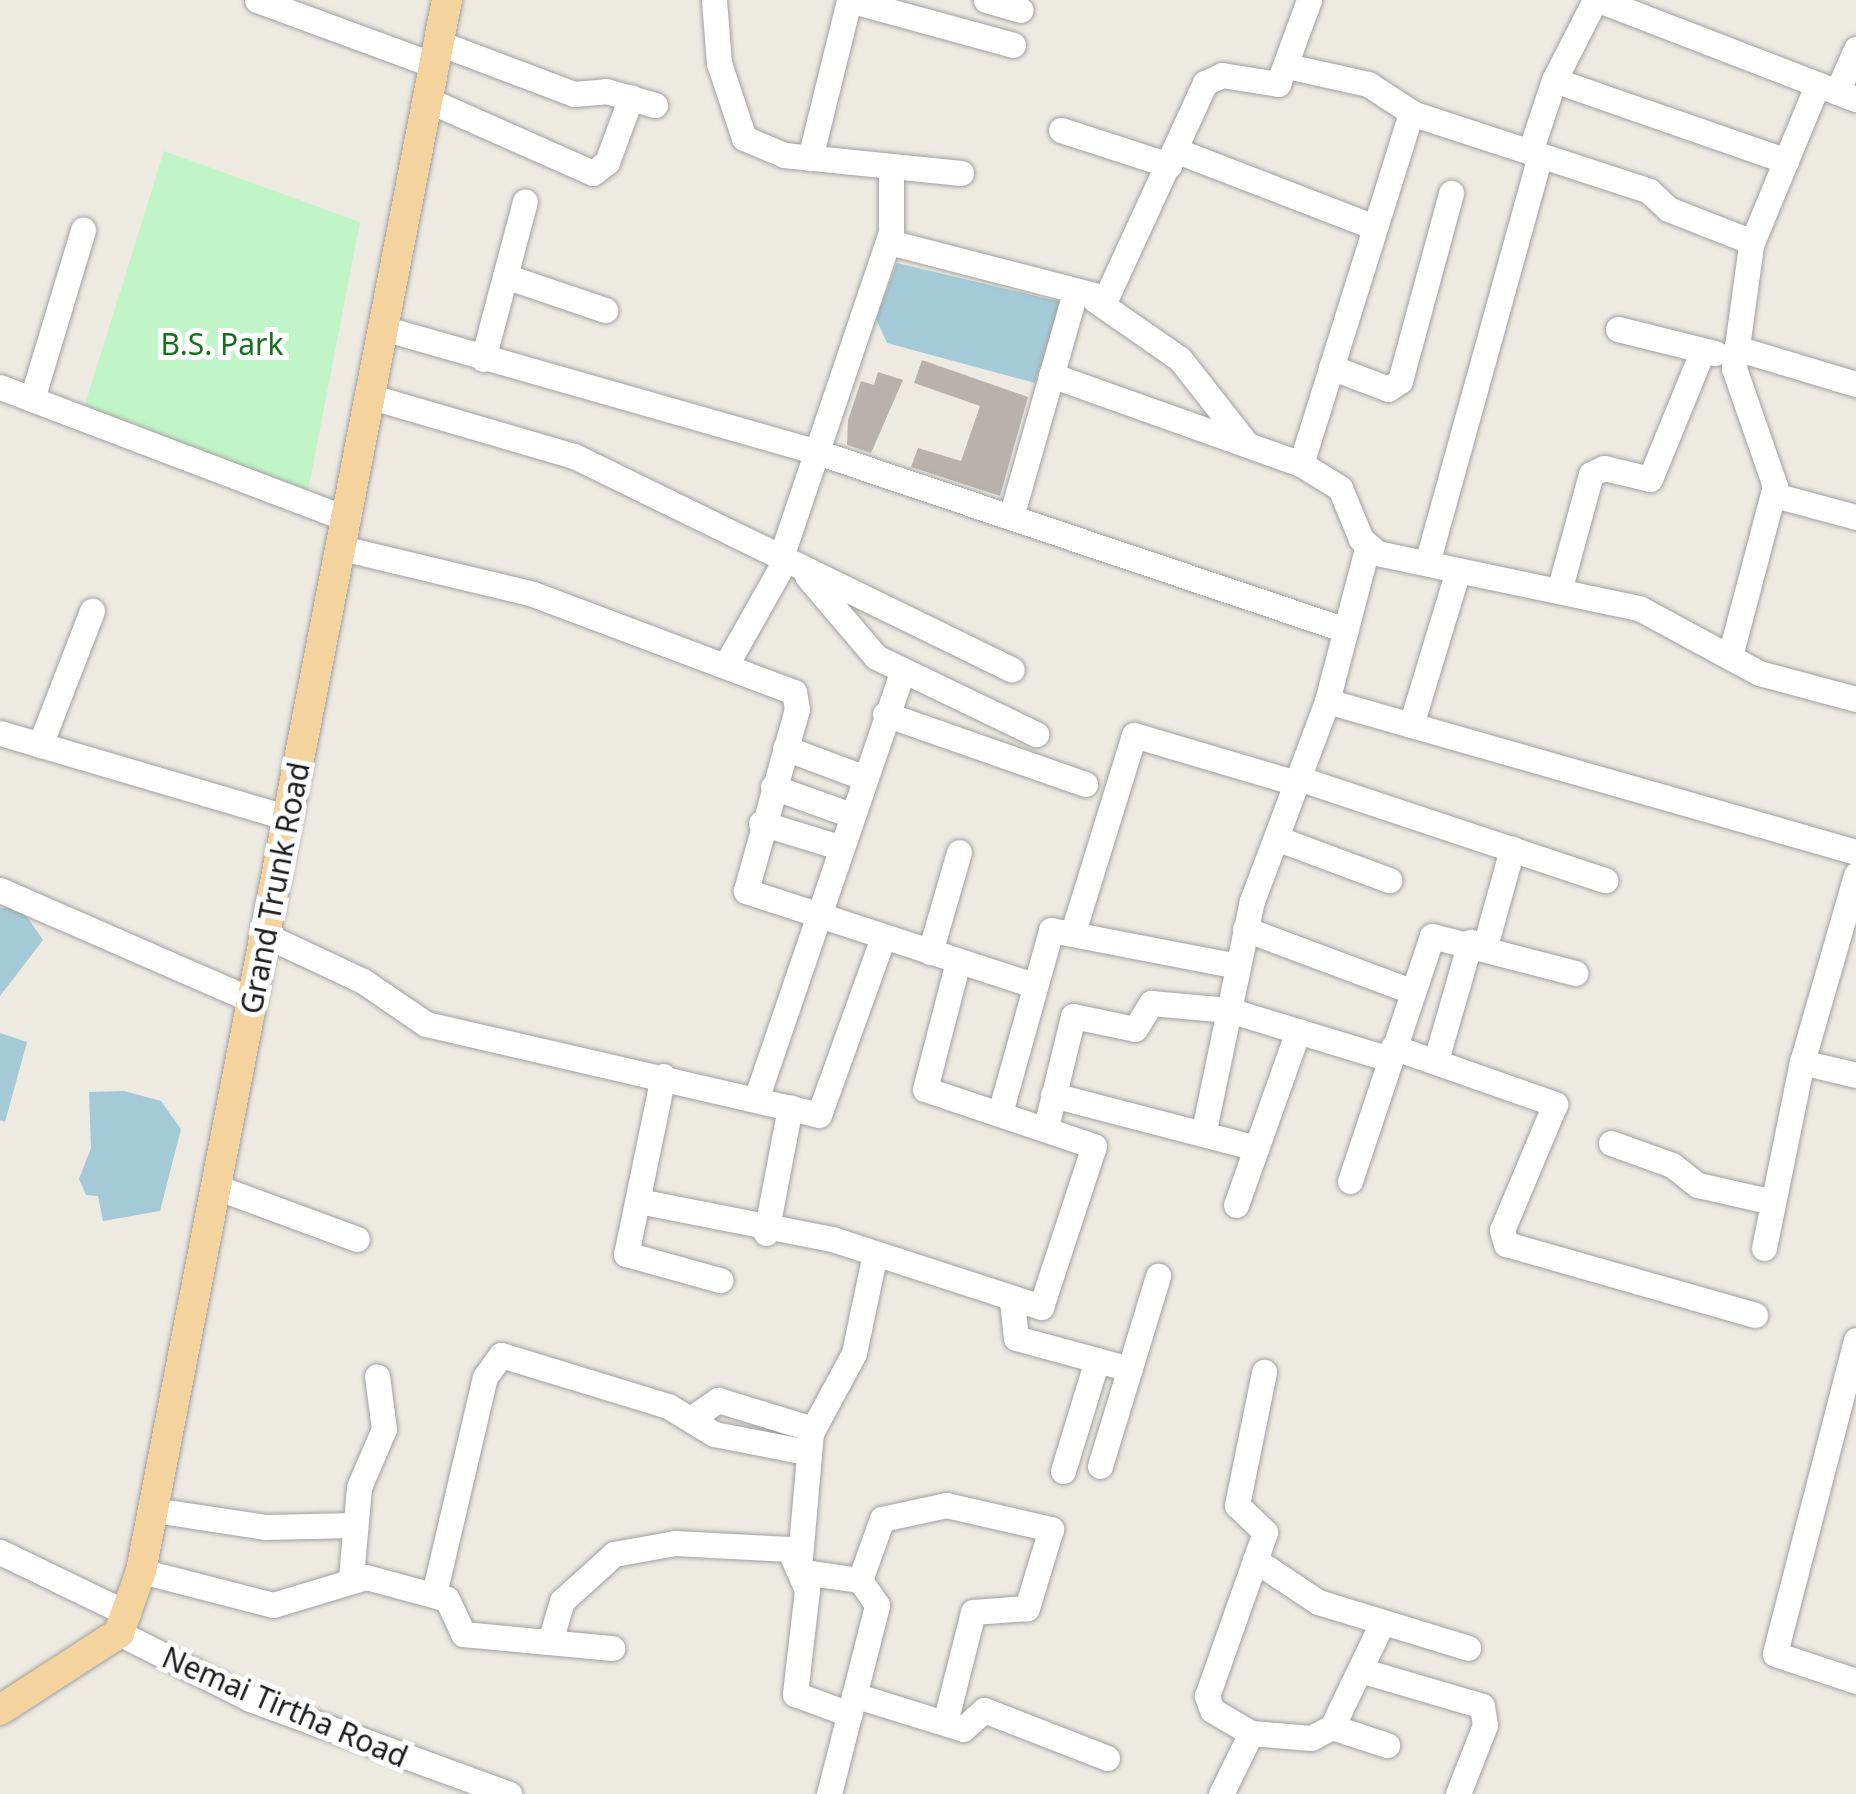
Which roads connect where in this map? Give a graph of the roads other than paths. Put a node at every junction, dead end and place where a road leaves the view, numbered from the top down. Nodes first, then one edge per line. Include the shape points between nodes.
1 (257, 0) edge
2 (447, 0) edge
3 (714, 0) edge
4 (849, 0) edge
5 (986, 0) edge
6 (1309, 0) edge
7 (1597, 0) edge
8 (1021, 10) dead end
9 (1013, 45) dead end
10 (1856, 48) edge
11 (437, 54) junction
12 (1287, 66) junction
13 (1554, 80) junction
14 (1837, 92) edge
15 (428, 100) junction
16 (1412, 112) junction
17 (1061, 130) dead end
18 (1535, 154) junction
19 (1172, 157) junction
20 (810, 158) junction
21 (1786, 161) junction
22 (891, 166) junction
23 (961, 173) dead end
24 (1451, 193) dead end
25 (525, 200) dead end
26 (1375, 227) junction
27 (83, 230) dead end
28 (888, 242) junction
29 (1752, 242) junction
30 (505, 276) junction
31 (1085, 298) junction
32 (604, 310) dead end
33 (386, 329) junction
34 (1618, 329) dead end
35 (1703, 350) junction
36 (1735, 352) junction
37 (483, 359) junction
38 (1332, 368) junction
39 (1052, 376) junction
40 (1856, 384) edge
41 (0, 387) edge
42 (372, 397) junction
43 (32, 400) junction
44 (1245, 442) junction
45 (817, 452) junction
46 (1301, 464) junction
47 (1774, 495) junction
48 (1011, 517) junction
49 (1856, 517) edge
50 (345, 534) junction
51 (1367, 548) junction
52 (1427, 563) junction
53 (789, 565) junction
54 (1458, 570) junction
55 (1558, 591) junction
56 (92, 611) dead end
57 (1346, 630) junction
58 (1730, 656) junction
59 (726, 665) junction
60 (1012, 670) dead end
61 (902, 672) junction
62 (1856, 699) edge
63 (1327, 701) junction
64 (885, 714) junction
65 (1411, 726) junction
66 (0, 733) edge
67 (1036, 734) dead end
68 (40, 745) junction
69 (785, 748) junction
70 (860, 776) junction
71 (1297, 781) junction
72 (1085, 784) dead end
73 (773, 787) junction
74 (848, 814) junction
75 (288, 818) junction
76 (761, 823) junction
77 (1276, 838) junction
78 (838, 847) junction
79 (1512, 850) junction
80 (958, 852) dead end
81 (1856, 852) edge
82 (1856, 875) edge
83 (1388, 880) dead end
84 (1605, 880) dead end
85 (0, 890) edge
86 (817, 916) junction
87 (1246, 929) junction
88 (1073, 932) junction
89 (1848, 934) edge
90 (267, 936) junction
91 (883, 936) junction
92 (1478, 944) junction
93 (930, 952) junction
94 (958, 960) junction
95 (1238, 966) junction
96 (1575, 973) dead end
97 (1030, 984) junction
98 (1411, 990) junction
99 (254, 1001) junction
100 (1229, 1010) junction
101 (1298, 1031) junction
102 (1391, 1053) junction
103 (1436, 1060) junction
104 (1802, 1062) junction
105 (662, 1076) junction
106 (1856, 1076) edge
107 (1052, 1095) junction
108 (756, 1099) junction
109 (790, 1107) junction
110 (1000, 1113) junction
111 (1046, 1126) junction
112 (1204, 1130) junction
113 (1611, 1143) dead end
114 (1256, 1148) junction
115 (1350, 1181) dead end
116 (218, 1188) junction
117 (638, 1202) junction
118 (1773, 1202) junction
119 (1236, 1206) dead end
120 (766, 1233) junction
121 (357, 1239) dead end
122 (1764, 1248) dead end
123 (874, 1258) junction
124 (1158, 1276) dead end
125 (720, 1280) dead end
126 (1012, 1302) junction
127 (1755, 1315) dead end
128 (1854, 1356) edge
129 (1097, 1360) junction
130 (1130, 1369) junction
131 (1264, 1372) dead end
132 (377, 1376) dead end
133 (728, 1403) junction
134 (692, 1418) junction
135 (714, 1434) junction
136 (810, 1440) junction
137 (1100, 1466) dead end
138 (1063, 1472) dead end
139 (154, 1510) junction
140 (355, 1525) junction
141 (0, 1552) edge
142 (1255, 1560) junction
143 (801, 1565) junction
144 (141, 1571) junction
145 (351, 1576) junction
146 (860, 1580) junction
147 (434, 1594) junction
148 (1382, 1623) junction
149 (124, 1624) junction
150 (550, 1642) junction
151 (612, 1648) dead end
152 (1468, 1648) dead end
153 (1360, 1670) junction
154 (1856, 1681) edge
155 (852, 1704) junction
156 (0, 1710) edge
157 (944, 1723) junction
158 (1332, 1727) junction
159 (1251, 1733) junction
160 (1387, 1745) dead end
161 (1107, 1758) dead end
162 (507, 1794) edge
163 (829, 1794) edge
164 (1221, 1794) edge
165 (1458, 1794) edge

1 - 11 street
2 - 11 main road, Grand Trunk Road
3 - 20 street via 735,124 762,149
4 - 9 street
4 - 20 street
5 - 8 street
6 - 12 street
7 - 13 street
7 - 14 street
10 - 14 street
11 - 15 main road, Grand Trunk Road
11 - 15 street via 574,94 643,101 607,162 593,172
12 - 16 street via 1368,84
12 - 19 street via 1272,87 1210,77
13 - 18 street
13 - 21 street
14 - 21 street
15 - 33 main road, Grand Trunk Road
16 - 18 street
16 - 26 street
17 - 19 street
18 - 29 street via 1648,191 1668,209
18 - 52 street
19 - 26 street
19 - 31 street via 1114,288
20 - 22 street
21 - 29 street
22 - 23 street
22 - 28 street
24 - 38 street via 1400,380 1388,389
25 - 30 street
26 - 38 street
27 - 43 street
28 - 31 street
28 - 45 street
29 - 36 street
30 - 32 street
30 - 37 street
31 - 39 street
31 - 44 street via 1180,359
33 - 37 street
33 - 42 main road, Grand Trunk Road
34 - 35 street
35 - 36 street
35 - 55 street via 1650,479 1590,474
36 - 40 street
36 - 47 street via 1773,466
37 - 45 street
38 - 46 street
39 - 44 street
39 - 48 street
41 - 43 street
42 - 50 main road, Grand Trunk Road
42 - 53 street via 574,456
43 - 50 street
44 - 46 street
45 - 48 street
45 - 53 street
46 - 51 street via 1340,488
47 - 49 street
47 - 58 street
48 - 57 street
50 - 59 street
50 - 75 main road, Grand Trunk Road
51 - 52 street
51 - 57 street
52 - 54 street
53 - 59 street
53 - 60 street
53 - 61 street via 851,636
54 - 55 street
54 - 65 street
55 - 58 street via 1654,614
56 - 68 street
57 - 63 street
58 - 62 street
59 - 69 street via 794,692
61 - 64 street
61 - 67 street
63 - 65 street
63 - 71 street
64 - 70 street
64 - 72 street
65 - 81 street
66 - 68 street
68 - 75 street
69 - 70 street
69 - 73 street
70 - 74 street
71 - 77 street
71 - 79 street
71 - 88 street via 1134,735
73 - 74 street
73 - 76 street
74 - 78 street
75 - 90 main road, Grand Trunk Road
76 - 78 street
76 - 86 street via 746,891
77 - 83 street
77 - 87 street
78 - 86 street
79 - 84 street
79 - 92 street
80 - 93 street
82 - 89 street
85 - 99 street
86 - 91 street
86 - 108 street
87 - 95 street
87 - 98 street
88 - 95 street
88 - 97 street via 1042,938
89 - 104 street
90 - 99 main road, Grand Trunk Road
90 - 105 street via 363,981 426,1024
91 - 93 street
91 - 109 street via 828,1109
92 - 96 street
92 - 98 street via 1432,936
92 - 103 street
93 - 94 street
94 - 97 street
94 - 110 street via 925,1089
95 - 100 street
97 - 110 street
98 - 102 street
99 - 116 main road, Grand Trunk Road
100 - 101 street
100 - 107 street via 1151,1004 1136,1029 1074,1016
100 - 112 street
101 - 102 street
101 - 114 street
102 - 103 street
102 - 115 street
103 - 127 street via 1555,1104 1502,1230 1506,1244
104 - 106 street
104 - 118 street
105 - 108 street
105 - 117 street
107 - 111 street
107 - 112 street
108 - 109 street
109 - 120 street
110 - 111 street
111 - 126 street via 1090,1140 1094,1151 1049,1300 1031,1308
112 - 114 street
113 - 118 street via 1672,1165 1698,1186
114 - 119 street
116 - 121 street
116 - 139 main road, Grand Trunk Road
117 - 120 street via 714,1209
117 - 125 street via 629,1260
118 - 122 street
120 - 123 street via 822,1236
123 - 126 street
123 - 136 street via 854,1353
124 - 130 street
126 - 129 street via 1012,1335
128 - 154 street via 1775,1654
129 - 130 street
129 - 138 street
130 - 137 street
131 - 142 street via 1238,1506 1265,1526
132 - 140 street via 384,1429 363,1472
133 - 134 street via 709,1401
133 - 135 street
133 - 136 street
134 - 135 street
134 - 147 street via 501,1355 485,1378
135 - 136 street
136 - 143 street
139 - 140 street via 253,1526
139 - 144 main road, Grand Trunk Road
140 - 145 street
141 - 149 street, Nemai Tirtha Road
142 - 148 street via 1318,1602
142 - 159 street via 1207,1696 1212,1710
143 - 146 street
143 - 150 street via 782,1547 675,1542 614,1554 562,1601
143 - 155 street via 794,1694
144 - 145 street via 272,1605
144 - 149 main road, Grand Trunk Road
145 - 147 street
146 - 155 street via 878,1605
146 - 157 street via 882,1519 946,1505 1052,1529 1027,1608 973,1612
147 - 150 street via 447,1599 463,1634
148 - 152 street
148 - 153 street
149 - 156 main road
149 - 162 street, Nemai Tirtha Road via 266,1705
150 - 151 street
153 - 158 street
153 - 165 street via 1482,1706 1486,1724
155 - 157 street
155 - 163 street
157 - 161 street via 968,1728 984,1710
158 - 159 street via 1311,1738
158 - 160 street
159 - 164 street

